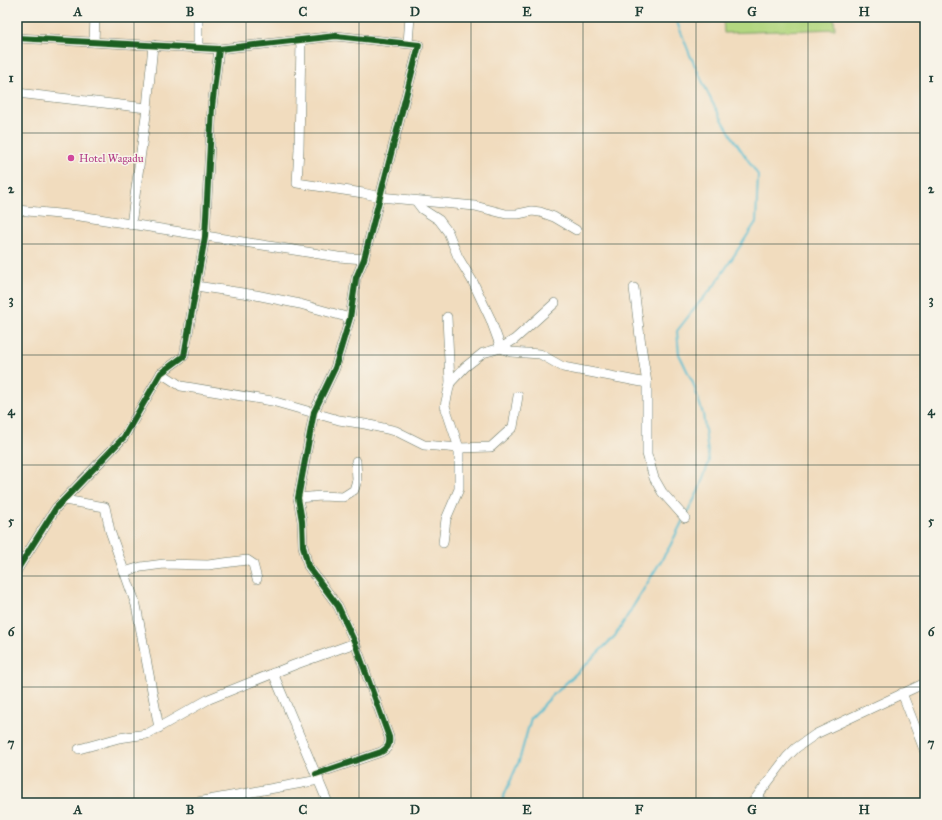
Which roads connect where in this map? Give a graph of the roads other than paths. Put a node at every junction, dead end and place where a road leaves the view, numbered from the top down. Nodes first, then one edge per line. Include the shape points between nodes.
1 (95, 17) edge
2 (198, 17) edge
3 (410, 17) edge
4 (17, 38) edge
5 (301, 40) junction
6 (94, 42) junction
7 (408, 43) junction
8 (153, 45) junction
9 (198, 47) junction
10 (219, 49) junction
11 (17, 93) edge
12 (147, 108) junction
13 (380, 197) junction
14 (416, 201) junction
15 (17, 210) edge
16 (131, 225) junction
17 (576, 230) dead end
18 (205, 237) junction
19 (364, 259) junction
20 (196, 286) junction
21 (634, 288) dead end
22 (556, 303) dead end
23 (447, 317) dead end
24 (350, 318) junction
25 (501, 348) junction
26 (161, 373) junction
27 (450, 383) junction
28 (647, 383) junction
29 (518, 396) dead end
30 (314, 412) junction
31 (459, 448) junction
32 (356, 461) dead end
33 (298, 498) junction
34 (64, 500) junction
35 (685, 518) dead end
36 (444, 543) dead end
37 (17, 570) edge
38 (124, 572) junction
39 (257, 579) dead end
40 (356, 643) junction
41 (273, 673) junction
42 (925, 682) edge
43 (902, 693) junction
44 (159, 728) junction
45 (79, 749) dead end
46 (925, 752) edge
47 (317, 777) junction
48 (754, 801) edge
49 (192, 803) edge
50 (328, 803) edge
51 (767, 803) edge

1 - 6 street
2 - 9 street
3 - 7 street
4 - 6 street
5 - 7 street via 336,36
5 - 10 street
5 - 13 street via 297,183
6 - 8 street
7 - 13 street via 419,44
8 - 9 street
8 - 12 street
9 - 10 street
10 - 18 street via 212,106
11 - 12 street
12 - 16 street
13 - 14 street
13 - 19 street
14 - 17 street via 475,206 506,214 532,210 554,217
14 - 25 street via 422,209 439,220 448,232 490,318
15 - 16 street via 80,216
16 - 18 street
18 - 19 street
18 - 20 street
19 - 24 street via 356,278
20 - 24 street via 300,304
20 - 26 street via 184,356
21 - 28 street
22 - 25 street
23 - 27 street
24 - 30 street via 335,368
25 - 27 street via 483,353
25 - 28 street via 511,352 540,354 563,367
26 - 30 street via 181,386 272,401
26 - 34 street via 124,437
27 - 31 street via 445,406
28 - 35 street via 647,454 654,478 662,492
29 - 31 street via 512,426 491,447
30 - 31 street via 339,420 396,431 424,445
30 - 33 street
31 - 36 street via 459,489 446,519
32 - 33 street via 357,480 354,490 343,497
33 - 40 street via 302,521 302,546 308,566 338,606
34 - 37 street via 56,508
34 - 38 street via 105,507
38 - 39 street via 164,564 208,564 247,560 253,564
38 - 44 street via 136,605
40 - 41 street
40 - 47 street via 390,743 381,752
41 - 44 street via 209,699
41 - 47 street
42 - 43 street
43 - 46 street
43 - 48 street via 805,740 787,757
44 - 45 street via 147,734 119,738
47 - 49 street
47 - 50 street
48 - 51 street

